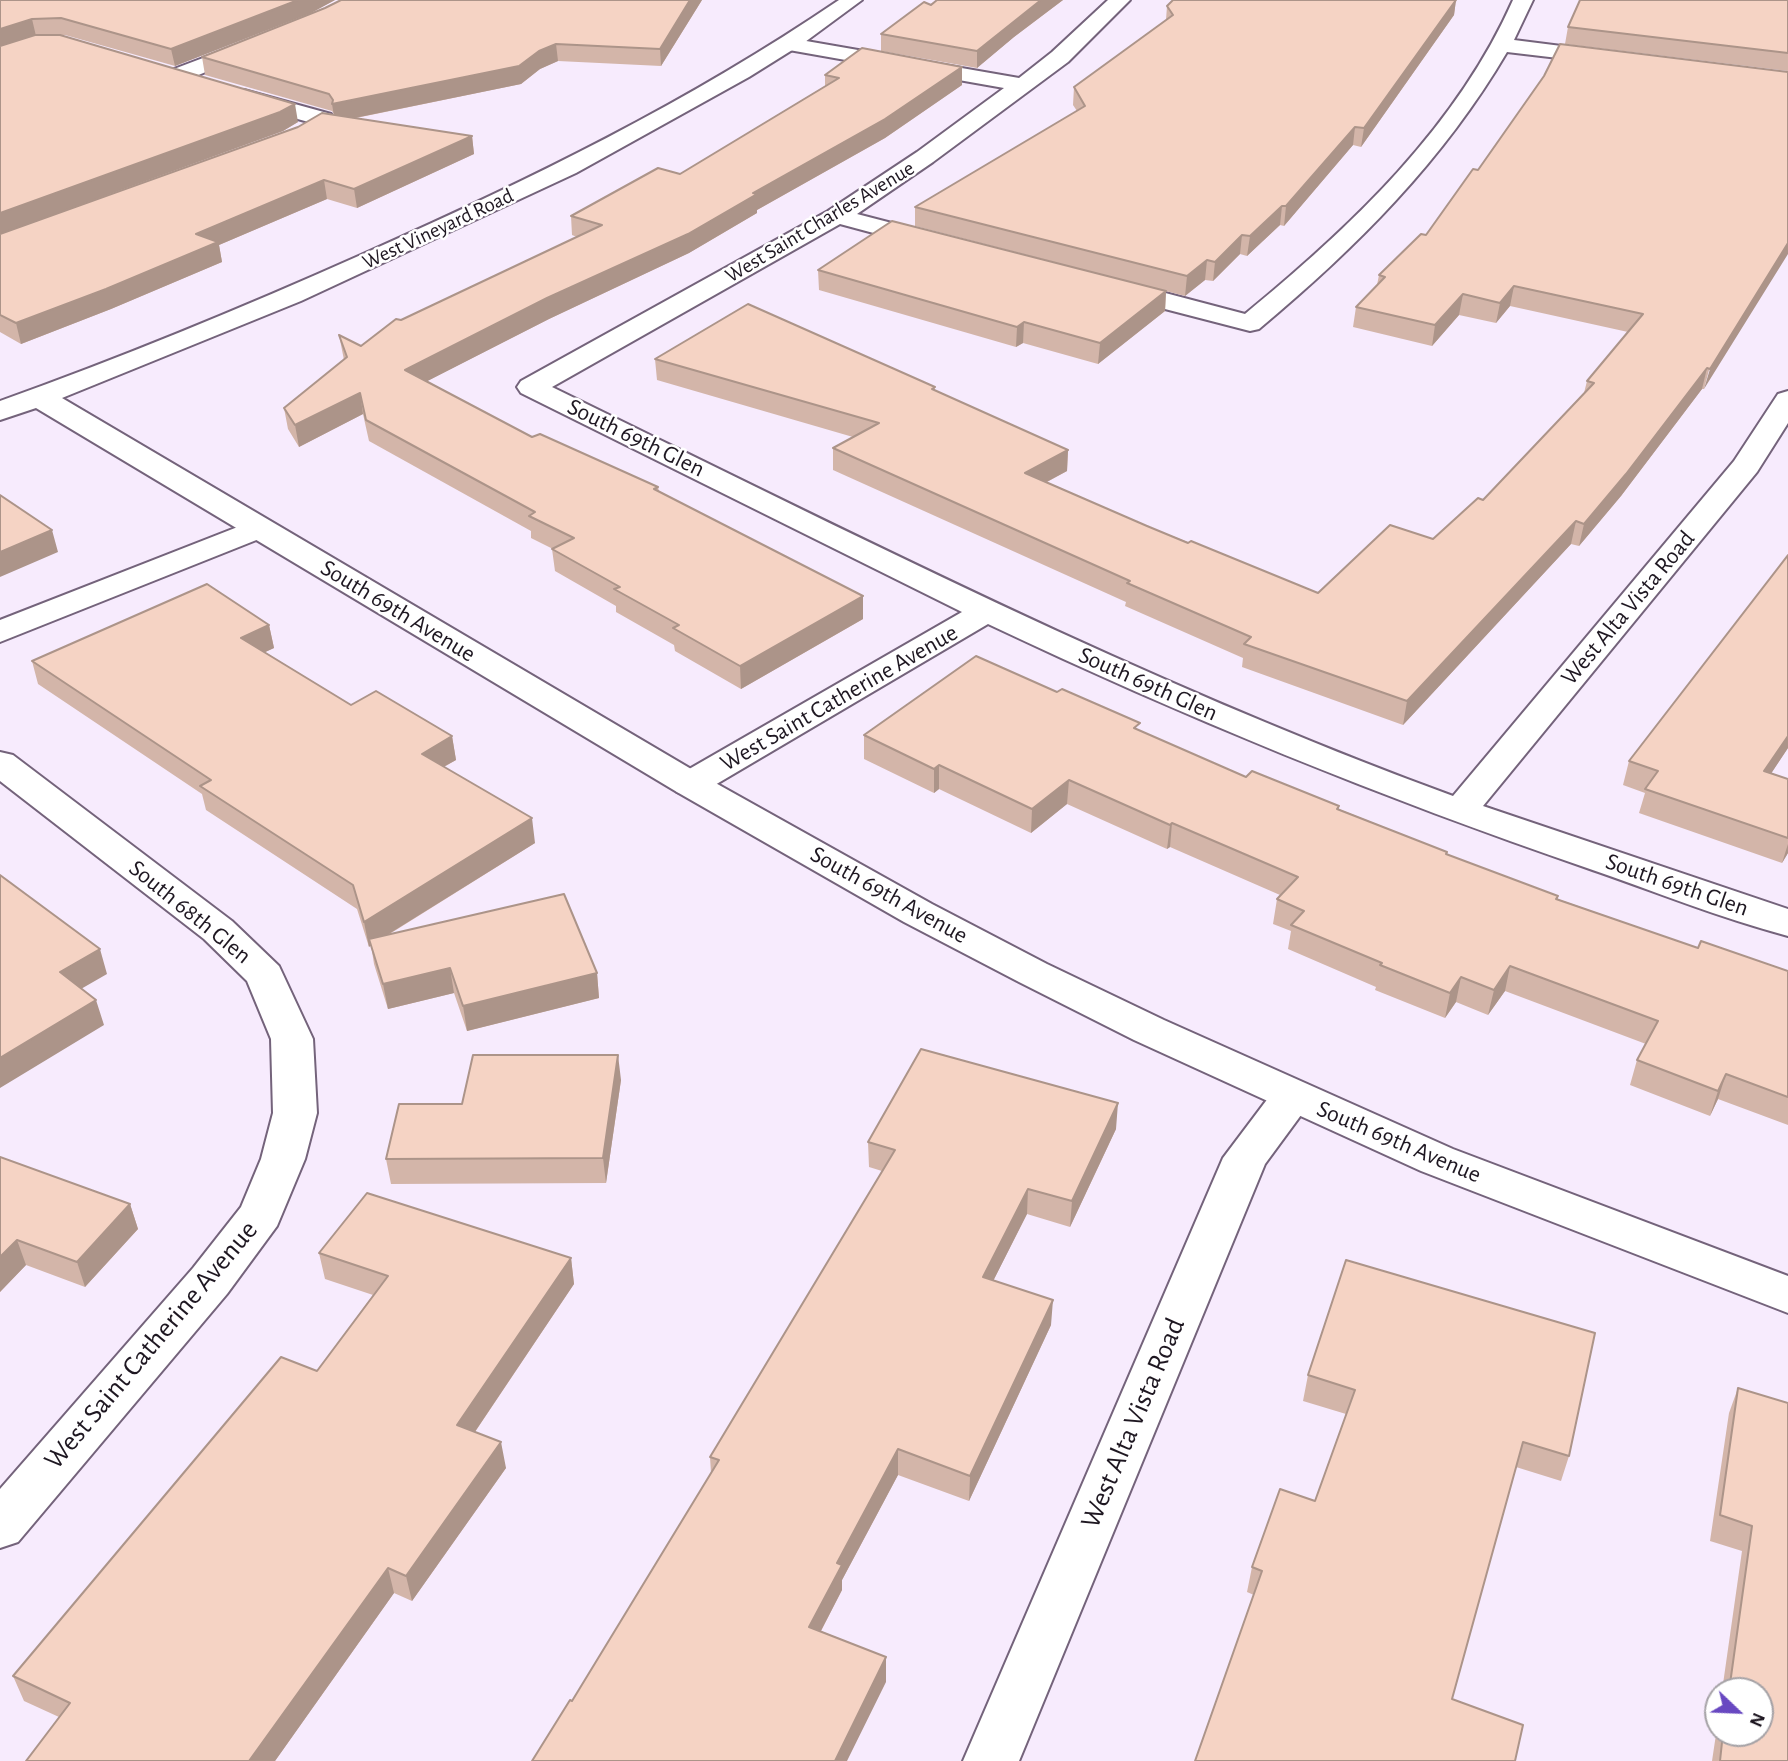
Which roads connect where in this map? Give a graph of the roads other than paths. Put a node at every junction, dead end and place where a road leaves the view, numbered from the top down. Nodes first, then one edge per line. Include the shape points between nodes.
1 (852, 0) edge
2 (1120, 0) edge
3 (1523, 0) edge
4 (271, 38) edge
5 (789, 44) junction
6 (1502, 45) junction
7 (1625, 60) edge
8 (150, 69) edge
9 (174, 77) junction
10 (1023, 85) junction
11 (292, 138) edge
12 (838, 216) junction
13 (957, 247) edge
14 (1090, 281) edge
15 (531, 387) joint
16 (39, 397) junction
17 (1788, 400) edge
18 (0, 411) edge
19 (258, 528) junction
20 (988, 611) junction
21 (0, 632) edge
22 (0, 763) edge
23 (690, 785) junction
24 (1460, 811) junction
25 (1788, 923) edge
26 (1293, 1096) junction
27 (295, 1113) joint
28 (1788, 1295) edge
29 (0, 1526) edge
30 (991, 1761) edge

1 - 5 street, West Vineyard Road
2 - 10 street, West Saint Charles Avenue
3 - 6 street
4 - 9 street
5 - 10 street
5 - 16 street, West Vineyard Road via 600,151 453,223 263,307
6 - 7 street
6 - 14 street via 1456,116 1377,211 1250,323
8 - 9 street
9 - 11 street via 323,119
10 - 12 street, West Saint Charles Avenue
12 - 13 street
12 - 15 street, West Saint Charles Avenue
15 - 20 street, South 69th Glen
16 - 18 street, West Vineyard Road
16 - 19 street, South 69th Avenue
17 - 24 street, West Alta Vista Road via 1746,466
19 - 21 street
19 - 23 street, South 69th Avenue
20 - 23 street, West Saint Catherine Avenue
20 - 24 street, South 69th Glen via 1238,725
22 - 27 street, South 68th Glen via 218,930 265,975 292,1039
23 - 26 street, South 69th Avenue via 1033,973
24 - 25 street, South 69th Glen
26 - 28 street, South 69th Avenue via 1437,1160
26 - 30 street, West Alta Vista Road via 1245,1158
27 - 29 street, West Saint Catherine Avenue via 261,1214 210,1281

